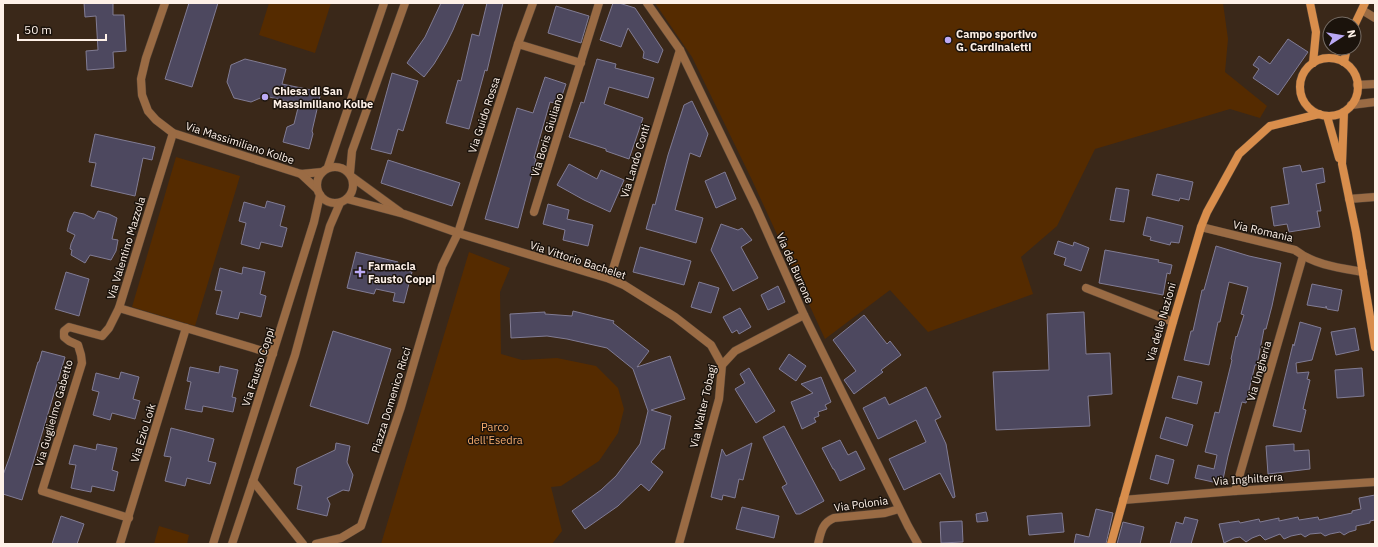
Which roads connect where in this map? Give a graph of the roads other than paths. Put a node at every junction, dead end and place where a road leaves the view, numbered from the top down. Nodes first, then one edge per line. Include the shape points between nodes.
1 (165, 3) edge
2 (384, 3) edge
3 (405, 3) edge
4 (533, 3) edge
5 (599, 3) edge
6 (647, 3) edge
7 (1310, 3) edge
8 (1363, 7) edge
9 (1375, 18) edge
10 (518, 44) junction
11 (680, 50) junction
12 (1345, 56) edge
13 (1344, 62) junction
14 (581, 63) junction
15 (1314, 63) junction
16 (1375, 84) edge
17 (1357, 85) junction
18 (1375, 102) edge
19 (1351, 105) junction
20 (1344, 112) junction
21 (1319, 114) junction
22 (1327, 116) junction
23 (173, 133) junction
24 (1342, 164) junction
25 (325, 170) junction
26 (301, 174) junction
27 (351, 175) junction
28 (318, 192) junction
29 (1375, 196) edge
30 (1349, 199) junction
31 (343, 201) junction
32 (534, 212) dead end
33 (404, 214) junction
34 (1201, 227) junction
35 (458, 234) junction
36 (1303, 256) junction
37 (1363, 272) junction
38 (610, 279) junction
39 (1086, 288) dead end
40 (119, 308) junction
41 (804, 315) junction
42 (1173, 322) junction
43 (186, 328) junction
44 (1375, 347) edge
45 (273, 354) junction
46 (722, 365) junction
47 (253, 481) junction
48 (1375, 482) edge
49 (1235, 491) junction
50 (1123, 500) junction
51 (900, 509) junction
52 (129, 518) junction
53 (120, 544) edge
54 (213, 544) edge
55 (232, 544) edge
56 (303, 544) edge
57 (316, 544) edge
58 (679, 544) edge
59 (818, 544) edge
60 (918, 544) edge
61 (1112, 544) edge

1 - 23 street, Via Massimiliano Kolbe via 141,79 142,95 148,111
2 - 25 street, Via Fausto Coppi
3 - 27 street via 352,151
4 - 10 street, Via Guido Rossa
5 - 14 street, Via Boris Giuliano
6 - 11 street, Via del Burrone
7 - 15 main road via 1316,32
8 - 9 street
10 - 14 street
10 - 35 street, Via Guido Rossa
11 - 38 street, Via Lando Conti
11 - 41 street, Via del Burrone via 756,207
12 - 13 main road
13 - 15 main road via 1328,58
13 - 17 main road via 1355,76
14 - 32 street, Via Boris Giuliano
15 - 21 main road via 1306,69 1300,86 1305,103
16 - 17 street
17 - 19 main road via 1357,92
18 - 19 street
19 - 20 main road
20 - 22 main road
20 - 24 main road
21 - 22 main road
21 - 34 main road, Via delle Nazioni via 1270,126 1238,154
22 - 24 main road
23 - 26 street, Via Massimiliano Kolbe
23 - 40 street, Via Valentino Mazzola
24 - 30 main road
25 - 26 street, Via Massimiliano Kolbe
25 - 27 street via 340,166
25 - 28 street, Via Fausto Coppi via 318,177
26 - 28 street, Via Massimiliano Kolbe
27 - 31 street via 353,189 351,195
27 - 33 street, Via Vittorio Bachelet
28 - 31 street via 329,202
28 - 45 street, Via Fausto Coppi via 314,222
29 - 30 street
30 - 37 main road
31 - 33 street, Via Vittorio Bachelet
31 - 47 street via 330,226 295,355
33 - 35 street, Via Vittorio Bachelet
34 - 36 street, Via Romania via 1295,250
34 - 42 main road, Via delle Nazioni
35 - 38 street, Via Vittorio Bachelet
35 - 57 street, Piazza Domenico Ricci via 442,266 401,407 361,526 341,538
36 - 37 street, Via Romania via 1329,266
36 - 49 street, Via Ungheria
37 - 44 main road
38 - 46 street, Via Vittorio Bachelet via 624,285 675,318 711,345
39 - 42 street
40 - 43 street, Via Valentino Mazzola
40 - 52 street, Via Guglielmo Gabetto via 102,336 70,327 64,331 64,337 78,345 82,363 42,491
41 - 46 street, Via Walter Tobagi via 735,351
41 - 51 street, Via del Burrone
42 - 50 main road, Via delle Nazioni
43 - 45 street, Via Valentino Mazzola
43 - 52 street, Via Ezio Loik
45 - 54 street, Via Fausto Coppi
46 - 58 street, Via Walter Tobagi via 719,399
47 - 55 street
47 - 56 street
48 - 49 street, Via Inghilterra
49 - 50 street, Via Inghilterra
50 - 61 main road, Via delle Nazioni
51 - 59 street, Via Polonia via 834,518 827,521
51 - 60 street, Via del Burrone
52 - 53 street, Via Ezio Loik

